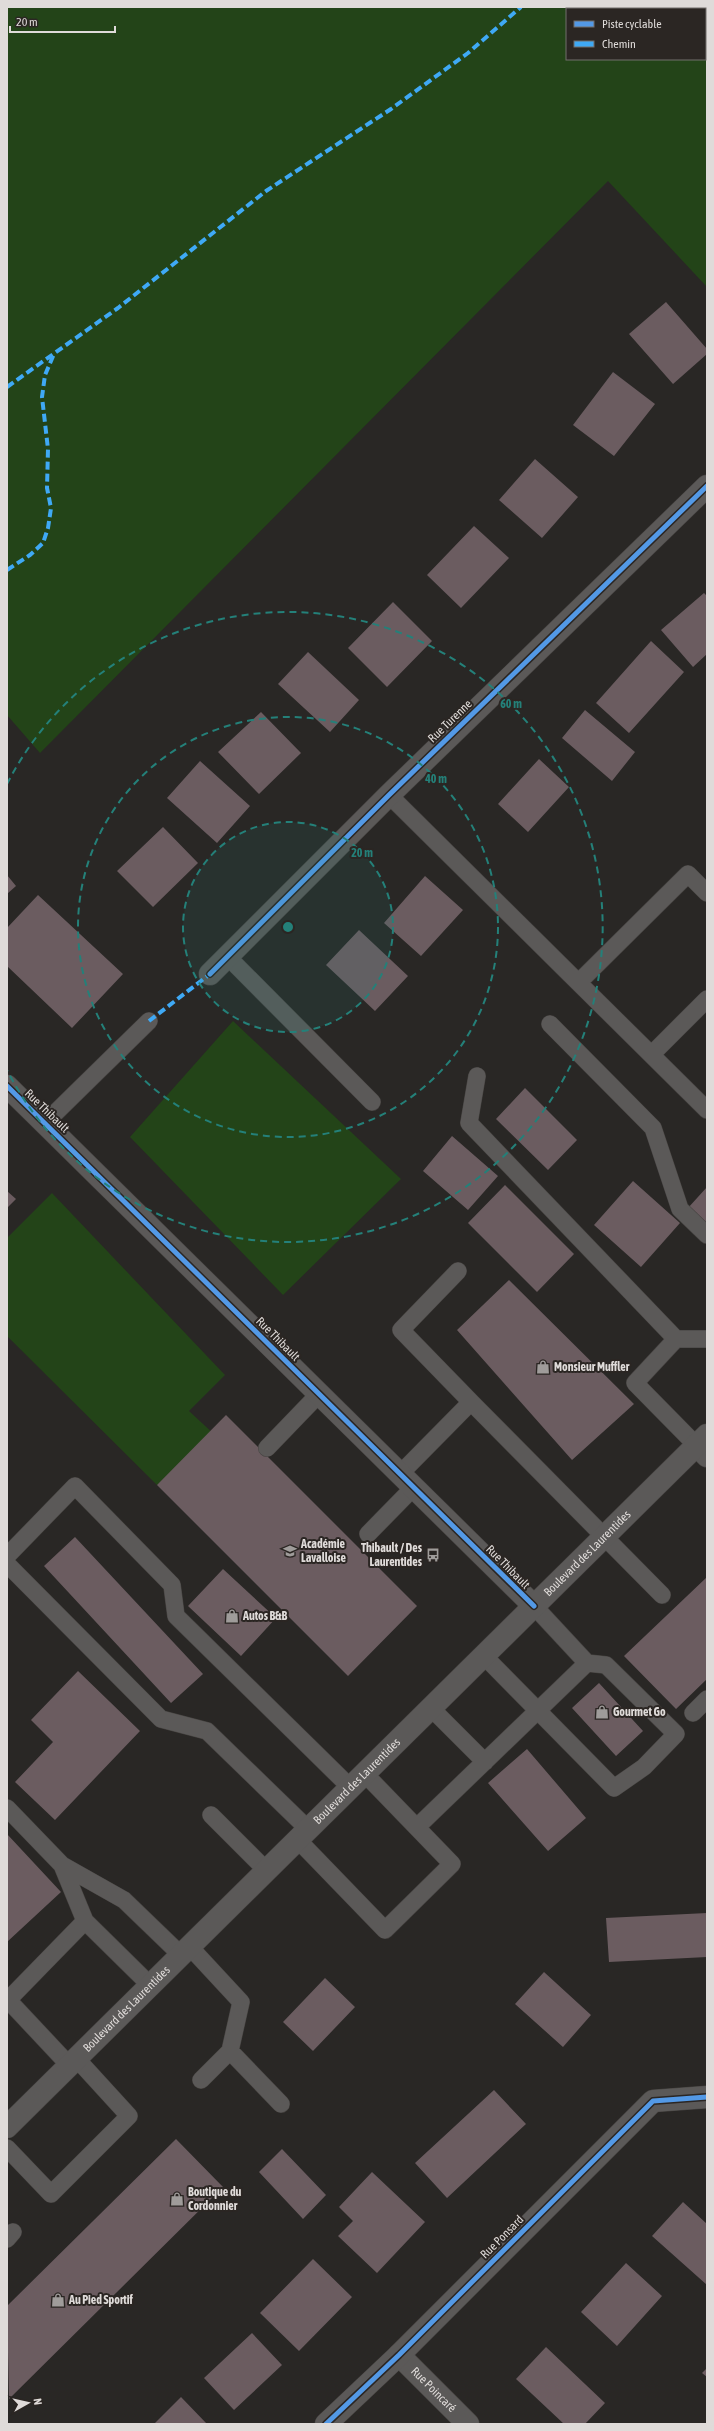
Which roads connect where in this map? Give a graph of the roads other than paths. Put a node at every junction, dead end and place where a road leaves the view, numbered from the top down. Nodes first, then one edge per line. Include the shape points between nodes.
1 (707, 486) edge
2 (388, 795) junction
3 (707, 893) edge
4 (227, 956) junction
5 (210, 974) dead end
6 (579, 982) junction
7 (707, 999) edge
8 (149, 1021) dead end
9 (550, 1024) dead end
10 (652, 1054) junction
11 (477, 1076) dead end
12 (7, 1086) edge
13 (372, 1102) dead end
14 (707, 1110) edge
15 (45, 1123) junction
16 (707, 1235) edge
17 (458, 1271) dead end
18 (707, 1338) edge
19 (676, 1339) junction
20 (319, 1394) junction
21 (471, 1402) junction
22 (703, 1445) edge
23 (267, 1448) dead end
24 (407, 1481) junction
25 (368, 1534) dead end
26 (605, 1536) junction
27 (7, 1556) edge
28 (7, 1564) edge
29 (662, 1595) dead end
30 (534, 1606) junction
31 (484, 1656) junction
32 (587, 1663) junction
33 (707, 1699) edge
34 (432, 1708) junction
35 (538, 1712) junction
36 (693, 1713) dead end
37 (485, 1762) junction
38 (358, 1781) junction
39 (7, 1808) edge
40 (211, 1815) dead end
41 (417, 1827) junction
42 (303, 1835) junction
43 (62, 1865) junction
44 (268, 1871) junction
45 (85, 1921) junction
46 (186, 1951) junction
47 (150, 1985) junction
48 (8, 2000) edge
49 (230, 2051) junction
50 (73, 2062) junction
51 (201, 2080) dead end
52 (707, 2097) edge
53 (281, 2104) dead end
54 (7, 2126) edge
55 (7, 2148) edge
56 (399, 2355) junction
57 (326, 2424) edge
58 (468, 2424) edge

1 - 2 street, Rue Turenne
2 - 4 street, Rue Turenne
2 - 6 lane
3 - 6 lane via 688,874
4 - 5 street, Rue Turenne
4 - 13 lane
6 - 10 lane
7 - 10 lane
8 - 15 lane
9 - 16 lane via 653,1128 680,1209
10 - 14 lane
11 - 19 lane via 469,1123
12 - 15 street, Rue Thibault
15 - 20 street, Rue Thibault
17 - 21 lane via 401,1330
18 - 19 lane
19 - 22 lane via 634,1383
20 - 23 lane
20 - 24 street, Rue Thibault
21 - 24 lane
21 - 26 lane
22 - 26 street, Boulevard des Laurentides
24 - 25 lane
24 - 30 street, Rue Thibault
26 - 29 lane
26 - 30 street, Boulevard des Laurentides
27 - 38 lane via 75,1486 172,1585 176,1616
28 - 42 lane via 161,1719 207,1731
30 - 31 street, Boulevard des Laurentides
30 - 32 lane
31 - 34 street, Boulevard des Laurentides
31 - 35 lane
32 - 35 lane
32 - 35 lane via 606,1665 676,1734 644,1767 614,1788
33 - 36 lane
34 - 37 lane
34 - 38 street, Boulevard des Laurentides
35 - 37 lane
37 - 41 lane
38 - 41 lane
38 - 42 street, Boulevard des Laurentides
39 - 43 lane
40 - 44 lane
41 - 42 lane via 452,1864 385,1930
42 - 44 street, Boulevard des Laurentides
43 - 45 lane
43 - 46 lane via 124,1900
44 - 46 street, Boulevard des Laurentides
45 - 47 lane
45 - 48 lane
46 - 47 street, Boulevard des Laurentides
46 - 49 lane via 241,2002
47 - 50 street, Boulevard des Laurentides
48 - 50 lane
49 - 51 lane
49 - 53 lane
50 - 54 street, Boulevard des Laurentides
50 - 55 lane via 129,2116 51,2194
52 - 56 street, Rue Ponsard via 653,2101
56 - 57 street, Rue Ponsard
56 - 58 street, Rue Poincaré

